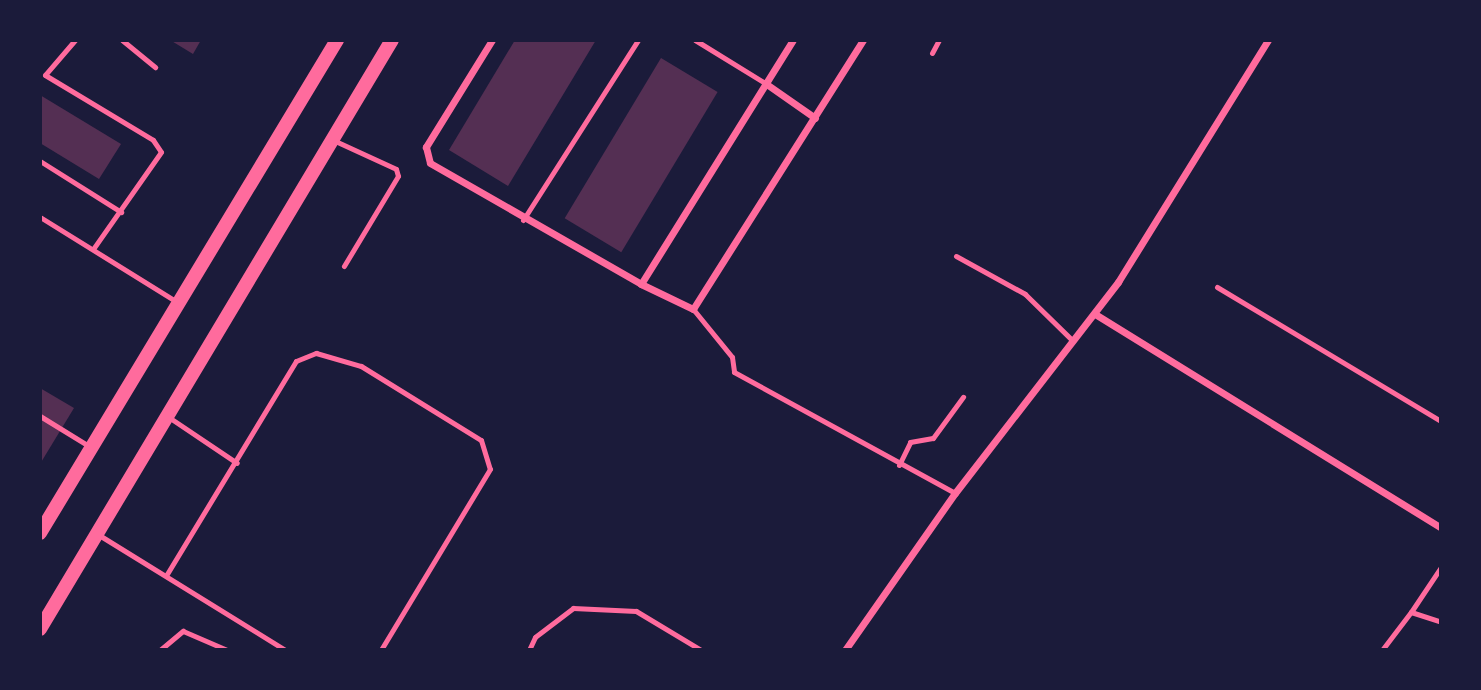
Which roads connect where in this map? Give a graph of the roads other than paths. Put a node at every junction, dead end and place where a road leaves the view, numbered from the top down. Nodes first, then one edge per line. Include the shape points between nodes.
1 (75, 40) edge
2 (122, 40) edge
3 (337, 40) edge
4 (392, 40) edge
5 (492, 40) edge
6 (638, 40) edge
7 (695, 40) edge
8 (793, 40) edge
9 (863, 40) edge
10 (939, 40) edge
11 (1268, 40) edge
12 (932, 53) dead end
13 (155, 67) dead end
14 (42, 74) edge
15 (765, 83) junction
16 (816, 118) junction
17 (331, 139) junction
18 (40, 161) edge
19 (121, 212) junction
20 (40, 217) edge
21 (523, 220) junction
22 (93, 249) junction
23 (956, 256) dead end
24 (344, 266) dead end
25 (641, 284) junction
26 (1217, 287) dead end
27 (180, 303) junction
28 (692, 309) junction
29 (1095, 314) junction
30 (1073, 341) junction
31 (962, 397) dead end
32 (40, 416) edge
33 (167, 416) junction
34 (1441, 421) edge
35 (92, 448) junction
36 (237, 463) junction
37 (899, 465) junction
38 (954, 493) junction
39 (1441, 528) edge
40 (40, 533) edge
41 (96, 533) junction
42 (1441, 567) edge
43 (167, 574) junction
44 (1411, 612) junction
45 (1441, 622) edge
46 (40, 629) edge
47 (160, 650) edge
48 (227, 650) edge
49 (285, 650) edge
50 (381, 650) edge
51 (529, 650) edge
52 (701, 650) edge
53 (845, 650) edge
54 (1382, 650) edge

1 - 14 lane
2 - 13 lane
3 - 27 main road
4 - 17 main road
5 - 21 street via 426,155
6 - 21 lane
7 - 15 lane
8 - 15 street
9 - 16 street
10 - 12 lane
11 - 29 street
14 - 19 lane via 160,146 159,162
15 - 16 street
15 - 25 street
16 - 28 street
17 - 24 lane via 387,164 398,176
17 - 33 main road
18 - 19 lane
19 - 22 lane
20 - 22 lane
21 - 25 street
22 - 27 lane
23 - 30 lane via 1025,294
25 - 28 street
26 - 34 lane
27 - 35 main road
28 - 37 lane via 732,357 733,372
29 - 30 street
29 - 39 street
30 - 38 street
31 - 37 lane via 933,438 910,442
32 - 35 lane
33 - 36 lane
33 - 41 main road
35 - 40 main road
36 - 43 lane
36 - 50 lane via 296,361 316,353 360,366 481,440 490,469
37 - 38 lane
38 - 53 street
41 - 43 lane
41 - 46 main road
42 - 44 lane
43 - 49 lane
44 - 45 lane
44 - 54 lane
47 - 48 lane via 183,631
51 - 52 lane via 535,637 573,608 636,611

